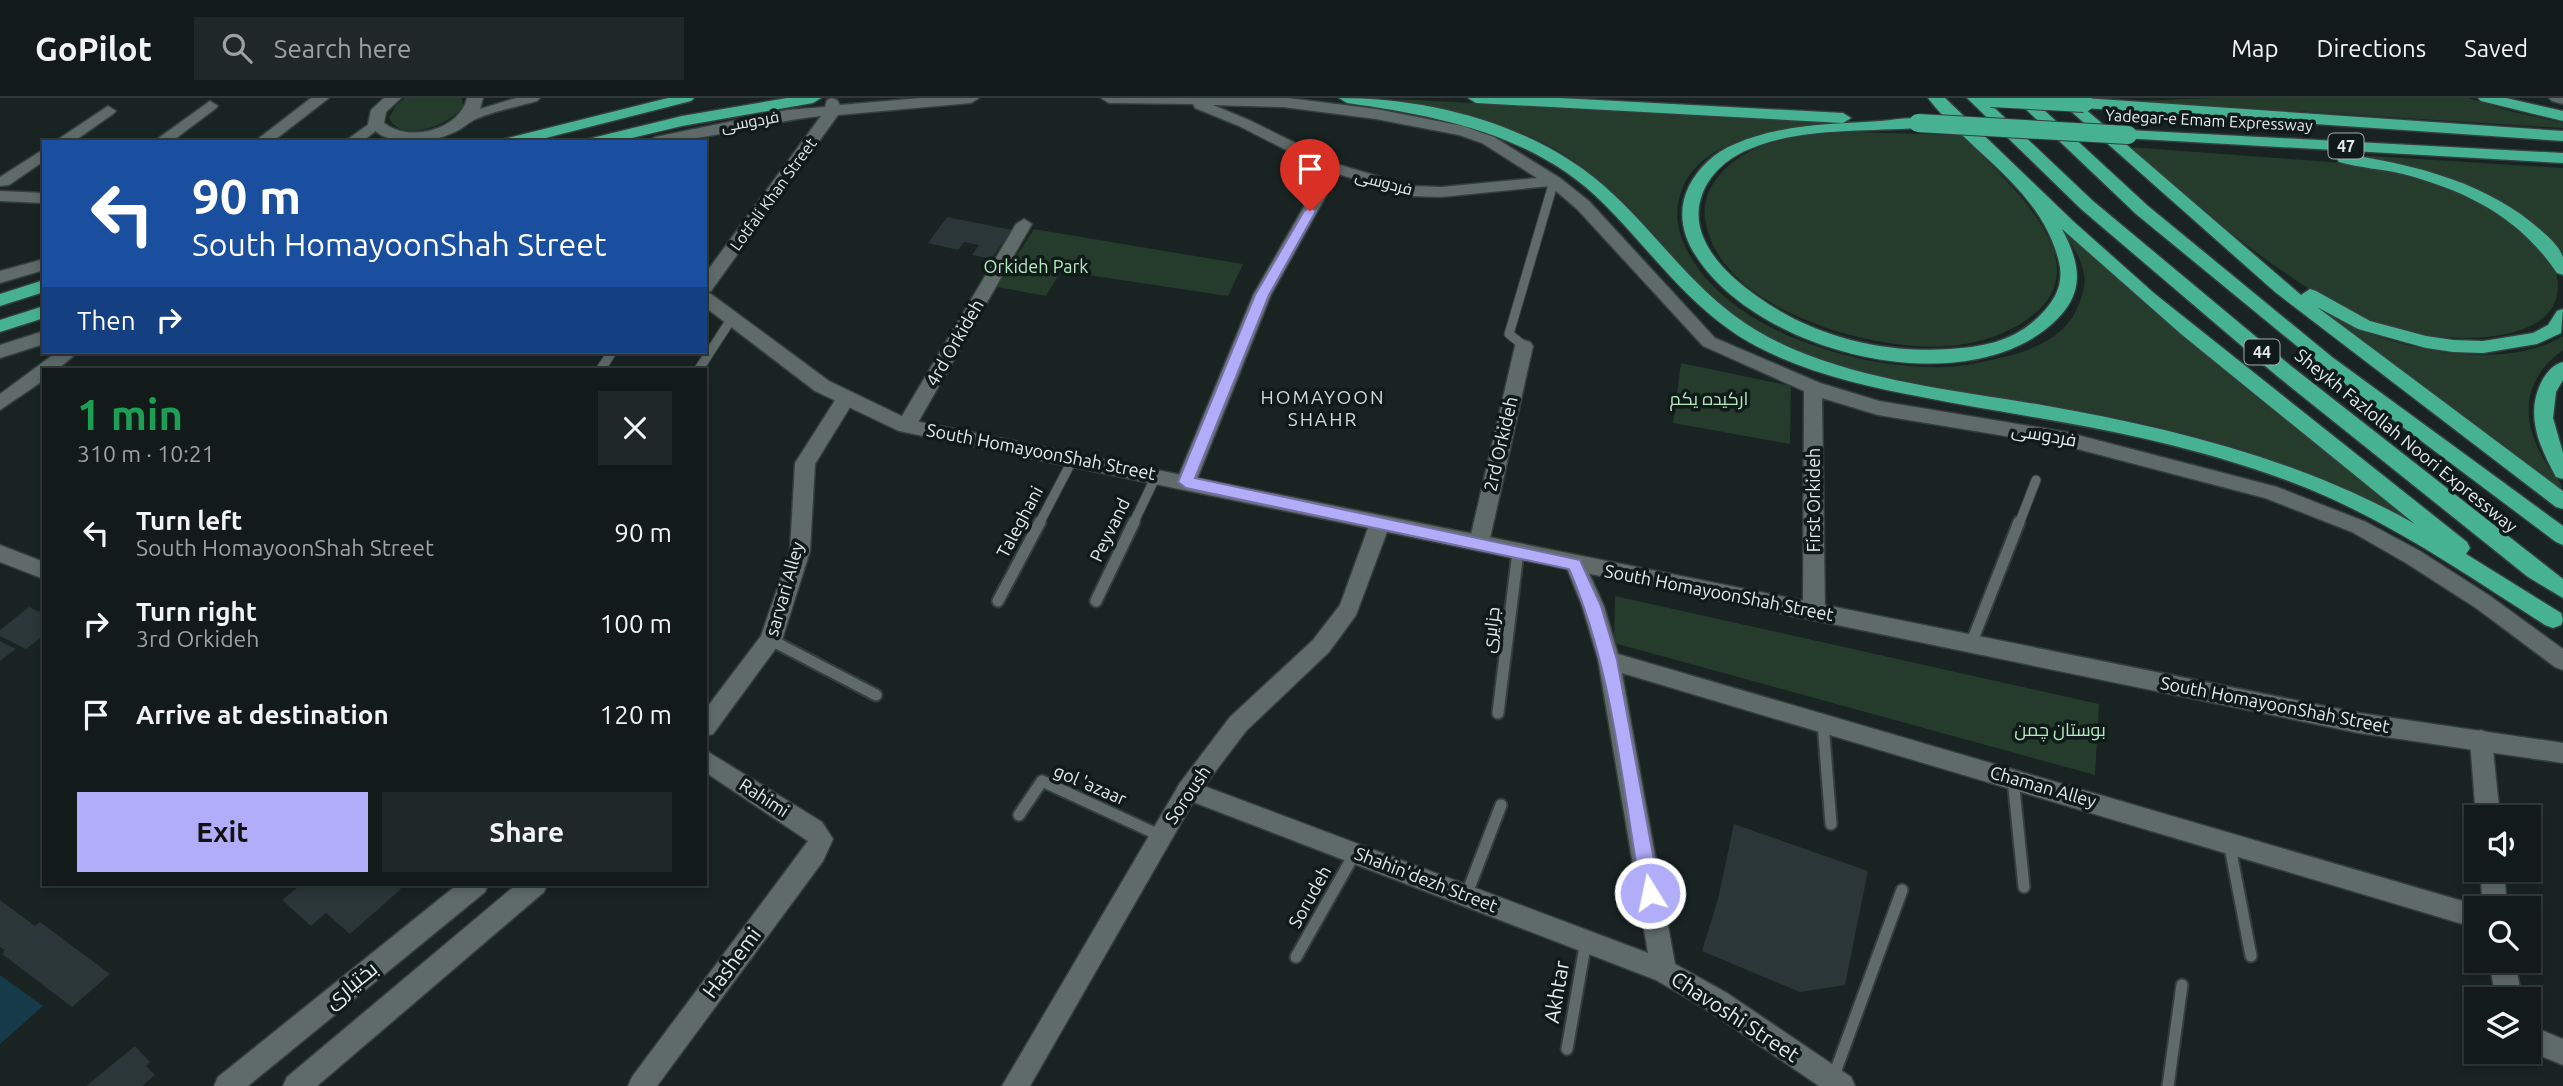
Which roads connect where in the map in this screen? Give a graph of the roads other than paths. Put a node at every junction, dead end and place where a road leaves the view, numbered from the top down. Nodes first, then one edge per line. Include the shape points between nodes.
1 (321, 98) edge
2 (393, 98) edge
3 (475, 98) edge
4 (532, 98) edge
5 (686, 98) edge
6 (813, 98) edge
7 (971, 98) edge
8 (1109, 98) edge
9 (1347, 98) edge
10 (1476, 98) edge
11 (1937, 98) edge
12 (1975, 98) edge
13 (1991, 98) edge
14 (2022, 98) edge
15 (2064, 98) edge
16 (2152, 98) edge
17 (2486, 98) edge
18 (2557, 98) edge
19 (2563, 99) edge
20 (1186, 100) junction
21 (2084, 103) junction
22 (832, 104) edge
23 (209, 106) dead end
24 (108, 111) dead end
25 (2563, 116) edge
26 (463, 120) junction
27 (1918, 123) junction
28 (376, 124) junction
29 (2563, 135) edge
30 (437, 138) edge
31 (65, 140) edge
32 (164, 140) edge
33 (265, 140) edge
34 (355, 140) edge
35 (403, 140) edge
36 (467, 140) edge
37 (518, 140) edge
38 (602, 140) edge
39 (664, 140) edge
40 (2233, 140) junction
41 (42, 156) edge
42 (2563, 158) edge
43 (1334, 168) junction
44 (1554, 181) junction
45 (42, 184) edge
46 (1, 187) edge
47 (2031, 191) junction
48 (42, 197) edge
49 (1024, 224) dead end
50 (2237, 247) junction
51 (42, 265) edge
52 (2563, 269) edge
53 (0, 277) edge
54 (707, 284) edge
55 (42, 287) edge
56 (707, 299) edge
57 (0, 300) edge
58 (42, 313) edge
59 (2563, 315) edge
60 (732, 318) junction
61 (0, 326) edge
62 (42, 338) edge
63 (1524, 346) joint
64 (0, 352) edge
65 (66, 354) edge
66 (48, 368) edge
67 (700, 368) edge
68 (2563, 368) edge
69 (42, 372) edge
70 (1813, 388) junction
71 (846, 399) junction
72 (0, 404) edge
73 (906, 426) junction
74 (1073, 459) junction
75 (2563, 472) edge
76 (1156, 476) junction
77 (2036, 480) dead end
78 (1186, 482) junction
79 (2563, 502) edge
80 (1380, 522) junction
81 (2563, 537) edge
82 (1479, 543) junction
83 (1518, 552) junction
84 (0, 553) edge
85 (1575, 564) junction
86 (42, 571) edge
87 (2563, 590) edge
88 (998, 601) dead end
89 (1096, 601) dead end
90 (1814, 611) junction
91 (2558, 622) edge
92 (771, 640) junction
93 (1971, 644) junction
94 (1609, 660) junction
95 (2563, 661) edge
96 (876, 695) dead end
97 (1498, 713) dead end
98 (1823, 723) junction
99 (707, 724) edge
100 (2481, 740) junction
101 (2563, 754) edge
102 (707, 761) edge
103 (2013, 778) junction
104 (1188, 790) junction
105 (2487, 805) edge
106 (1501, 806) dead end
107 (1019, 815) dead end
108 (1832, 824) dead end
109 (1161, 836) junction
110 (821, 839) joint
111 (2229, 842) junction
112 (1355, 853) junction
113 (474, 886) edge
114 (533, 886) edge
115 (2024, 887) dead end
116 (1902, 890) dead end
117 (1466, 896) junction
118 (2464, 912) edge
119 (1586, 941) junction
120 (2251, 956) dead end
121 (1296, 957) dead end
122 (1664, 971) junction
123 (2182, 985) dead end
124 (2541, 1043) edge
125 (1567, 1049) dead end
126 (2563, 1052) edge
127 (309, 1083) edge
128 (1837, 1083) edge
129 (227, 1086) edge
130 (641, 1086) edge
131 (1014, 1086) edge
132 (2168, 1086) edge

1 - 33 street
2 - 28 street via 379,110
3 - 26 street via 473,109
4 - 26 street
5 - 37 highway
6 - 38 highway
7 - 22 street, فردوسی
8 - 20 street, فردوسی
9 - 91 highway via 1465,118 1546,153 1603,194 1707,306 1795,358 1889,384 2141,431 2309,481 2370,509
10 - 27 highway, Yadegar-e Emam Expressway / 47
11 - 47 highway
12 - 87 highway, Sheykh Fazlollah Noori Expressway / 44 via 2087,205 2284,371
13 - 21 highway, Yadegar-e Emam Expressway / 47, bridge
14 - 81 highway, Sheykh Fazlollah Noori Expressway / 44 via 2142,210 2326,361
15 - 50 highway
16 - 21 highway
17 - 25 highway
18 - 19 street
20 - 43 street, فردوسی
20 - 44 street, فردوسی via 1283,102 1462,131 1488,140
21 - 29 highway, Yadegar-e Emam Expressway / 47
22 - 39 street, فردوسی
22 - 54 street, Lotfali Khan Street
23 - 32 street
24 - 31 street
26 - 30 street
26 - 36 street
27 - 40 highway, Yadegar-e Emam Expressway / 47, bridge
27 - 47 highway via 1786,135 1741,147 1721,158 1695,189 1690,209 1691,230 1701,251 1728,285 1756,306 1824,338 1911,355 1986,351 2023,339 2046,322 2063,303 2070,286 2064,249
28 - 34 street
28 - 35 street
30 - 35 street
40 - 42 highway, Yadegar-e Emam Expressway / 47
40 - 52 highway via 2401,167 2468,190 2525,226 2549,247
41 - 46 street
43 - 44 street, فردوسی via 1425,192
43 - 78 street via 1262,295
44 - 63 lane via 1509,334
44 - 70 street, فردوسی via 1604,226 1709,342
45 - 46 street
46 - 48 street
47 - 91 highway via 2242,376
49 - 73 street, 4rd Orkideh
50 - 59 highway via 2333,310 2364,325 2426,342 2483,347 2510,344 2555,329
50 - 79 highway via 2281,288
51 - 53 street
55 - 57 highway
56 - 60 street, South HomayoonShah Street
58 - 61 highway
60 - 67 lane
60 - 71 street, South HomayoonShah Street
62 - 64 street
63 - 82 street, 2rd Orkideh
65 - 66 street
68 - 75 highway via 2543,395 2542,418
69 - 72 street
70 - 90 street, First Orkideh
70 - 95 street, فردوسی via 1878,408 2066,439 2270,492 2359,527 2413,557
71 - 73 street, South HomayoonShah Street
71 - 92 street, sarvari Alley via 805,463 800,551
73 - 74 street, South HomayoonShah Street
74 - 76 street, South HomayoonShah Street
74 - 88 lane, Taleghani
76 - 78 street, South HomayoonShah Street
76 - 89 lane, Peyvand
77 - 93 lane
78 - 80 street, South HomayoonShah Street
80 - 82 street, South HomayoonShah Street
80 - 104 street, Soroush via 1349,609 1321,646 1238,724
82 - 83 street, South HomayoonShah Street
83 - 85 street, South HomayoonShah Street
83 - 97 lane, جزایری
84 - 86 street
85 - 90 street, South HomayoonShah Street
85 - 94 street
90 - 93 street, South HomayoonShah Street
92 - 96 lane
92 - 99 street, sarvari Alley
93 - 100 street, South HomayoonShah Street via 2360,723
94 - 98 street, Chaman Alley
94 - 122 street
98 - 103 street, Chaman Alley
98 - 108 lane
100 - 101 street, South HomayoonShah Street
100 - 105 street
102 - 110 street, Rahimi
103 - 111 street, Chaman Alley
103 - 115 lane
104 - 109 street, Soroush
104 - 112 street, Shahin'dezh Street
106 - 117 lane
107 - 109 lane, gol 'azaar via 1042,781
109 - 131 street, Soroush
110 - 130 street, Hashemi
111 - 118 street, Chaman Alley
111 - 120 lane
112 - 117 street, Shahin'dezh Street
112 - 121 lane, Sorudeh
113 - 129 street, بختیاری
114 - 127 street
116 - 128 lane
117 - 119 street, Shahin'dezh Street
119 - 122 street, Shahin'dezh Street
119 - 125 lane, Akhtar
122 - 128 street, Chavoshi Street
123 - 132 lane
124 - 126 street

